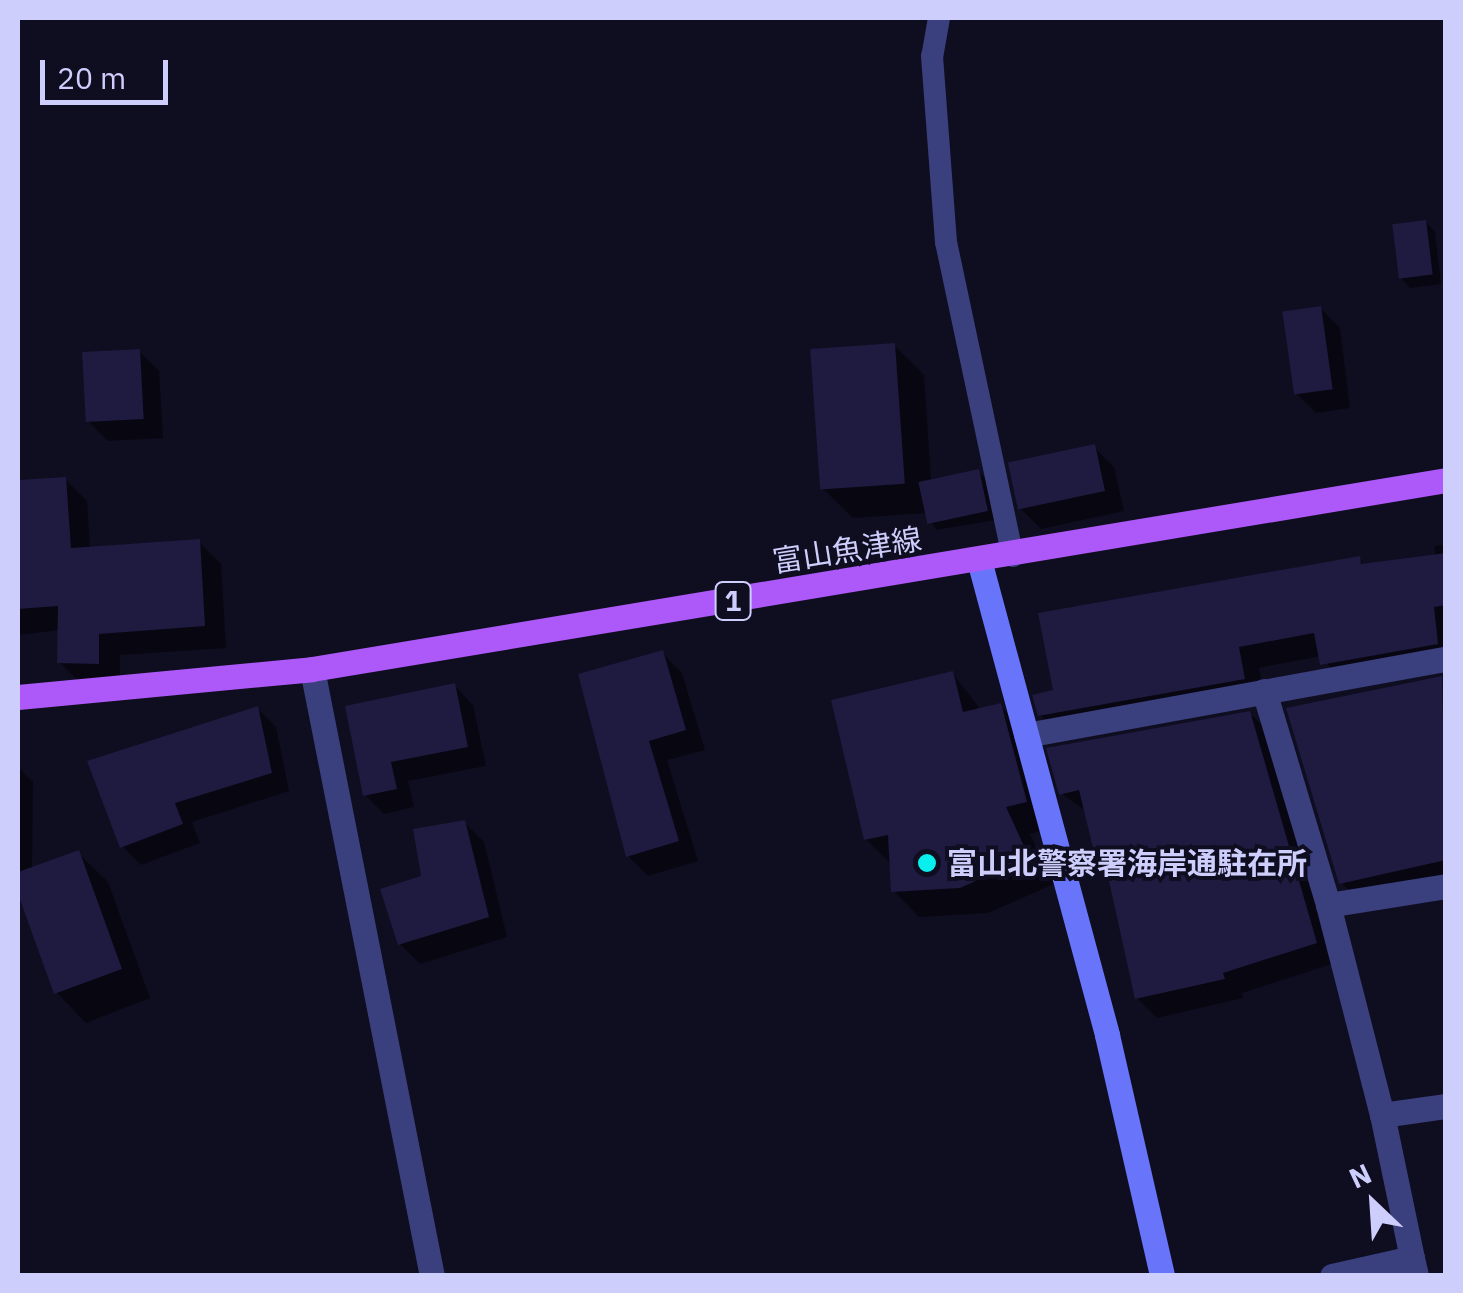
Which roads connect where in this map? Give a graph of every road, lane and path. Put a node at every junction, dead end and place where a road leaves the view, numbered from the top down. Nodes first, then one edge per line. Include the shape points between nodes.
1 (939, 18) edge
2 (1446, 480) edge
3 (1013, 556) junction
4 (979, 560) junction
5 (1446, 659) edge
6 (312, 669) junction
7 (1264, 691) junction
8 (18, 697) edge
9 (1026, 734) junction
10 (1446, 886) edge
11 (1328, 905) junction
12 (1446, 1106) edge
13 (1382, 1115) junction
14 (1414, 1267) edge
15 (432, 1276) edge
16 (1162, 1276) edge
17 (1332, 1276) edge

1 - 3 lane via 932,56 946,242
2 - 3 main road, 富山魚津線 / 1
3 - 4 main road, 富山魚津線 / 1
4 - 6 main road, 富山魚津線 / 1
4 - 9 street
5 - 7 street
6 - 8 main road, 富山魚津線 / 1
6 - 15 street
7 - 9 street
7 - 11 street
9 - 16 street via 1107,1035
10 - 11 street
11 - 13 street
12 - 13 street
13 - 14 street
14 - 17 street

